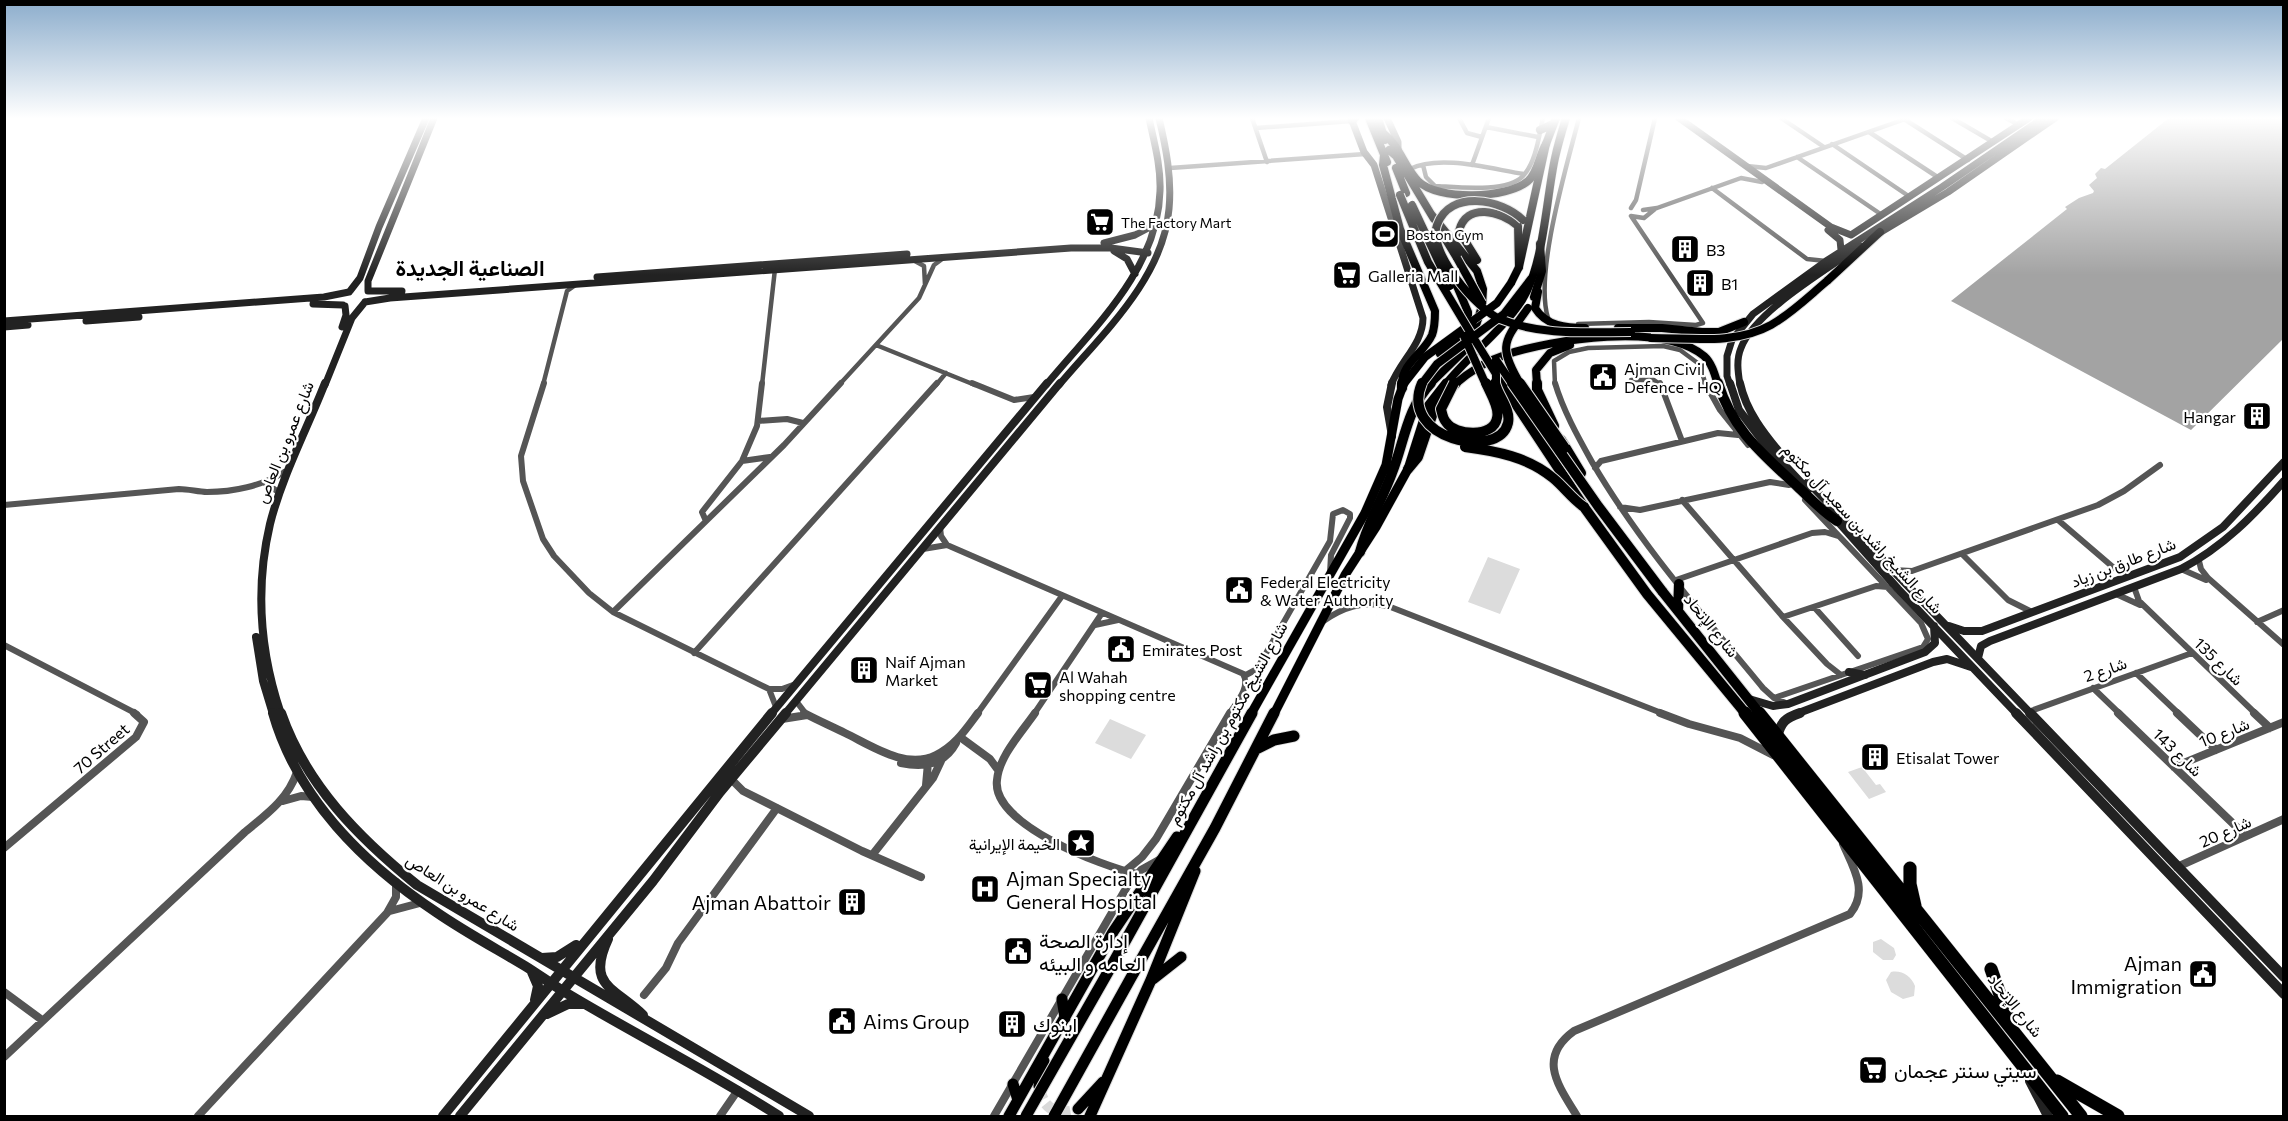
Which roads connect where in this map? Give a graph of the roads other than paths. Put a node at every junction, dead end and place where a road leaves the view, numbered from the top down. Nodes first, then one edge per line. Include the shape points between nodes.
1 (403, 170) edge
2 (411, 170) edge
3 (1159, 170) edge
4 (1170, 170) edge
5 (1376, 170) edge
6 (1385, 170) edge
7 (1393, 170) edge
8 (1405, 170) edge
9 (1411, 170) edge
10 (1423, 170) edge
11 (1503, 170) edge
12 (1525, 170) edge
13 (1535, 170) edge
14 (1540, 170) edge
15 (1553, 170) edge
16 (1565, 170) edge
17 (1643, 170) edge
18 (1743, 170) edge
19 (1749, 170) edge
20 (1765, 170) edge
21 (1816, 170) edge
22 (1871, 170) edge
23 (1927, 170) edge
24 (1951, 170) edge
25 (1966, 170) edge
26 (1979, 170) edge
27 (1524, 174) junction
28 (1741, 178) junction
29 (1939, 178) junction
30 (1762, 179) junction
31 (1941, 187) junction
32 (1712, 188) junction
33 (1910, 197) junction
34 (1636, 200) junction
35 (1657, 207) junction
36 (1631, 208) junction
37 (1642, 209) junction
38 (1431, 214) junction
39 (1631, 216) junction
40 (1645, 217) junction
41 (1884, 218) junction
42 (1875, 220) joint
43 (1154, 225) junction
44 (1639, 229) junction
45 (1880, 232) junction
46 (1837, 233) junction
47 (1540, 244) junction
48 (1104, 245) junction
49 (1524, 248) junction
50 (1145, 250) junction
51 (1841, 250) junction
52 (1158, 252) junction
53 (945, 257) junction
54 (911, 259) junction
55 (821, 260) junction
56 (1826, 261) junction
57 (1519, 267) junction
58 (789, 268) junction
59 (1451, 268) junction
60 (775, 269) junction
61 (647, 273) junction
62 (1135, 274) junction
63 (776, 278) junction
64 (1531, 279) junction
65 (607, 282) junction
66 (578, 283) junction
67 (559, 285) junction
68 (925, 285) junction
69 (369, 291) junction
70 (567, 291) junction
71 (349, 292) junction
72 (1538, 292) junction
73 (365, 302) junction
74 (344, 306) junction
75 (1482, 306) junction
76 (1507, 318) junction
77 (32, 319) joint
78 (1468, 320) junction
79 (1744, 322) junction
80 (5, 325) edge
81 (1627, 330) junction
82 (1651, 338) junction
83 (876, 345) junction
84 (946, 373) junction
85 (1496, 374) junction
86 (1631, 380) dead end
87 (1454, 383) junction
88 (1402, 388) junction
89 (1034, 397) junction
90 (1014, 400) junction
91 (1022, 412) junction
92 (1014, 420) junction
93 (759, 421) junction
94 (803, 423) junction
95 (1730, 424) junction
96 (1718, 433) junction
97 (1741, 434) junction
98 (1392, 436) junction
99 (1683, 441) junction
100 (1565, 448) junction
101 (773, 456) junction
102 (1588, 456) junction
103 (742, 461) junction
104 (1601, 461) junction
105 (2283, 462) edge
106 (992, 465) junction
107 (2160, 465) dead end
108 (1595, 468) junction
109 (1408, 469) junction
110 (1778, 471) junction
111 (284, 472) junction
112 (2280, 473) edge
113 (1770, 482) junction
114 (265, 483) junction
115 (1789, 484) junction
116 (2282, 484) edge
117 (277, 492) junction
118 (1682, 500) junction
119 (4, 505) edge
120 (1584, 507) junction
121 (1620, 507) junction
122 (1640, 510) junction
123 (1823, 520) junction
124 (1837, 520) junction
125 (2058, 520) junction
126 (706, 521) junction
127 (1629, 521) junction
128 (940, 527) junction
129 (1613, 529) junction
130 (1812, 532) junction
131 (1838, 536) junction
132 (947, 545) junction
133 (921, 550) junction
134 (1360, 552) junction
135 (1962, 554) junction
136 (1733, 559) junction
137 (2105, 560) junction
138 (2199, 561) junction
139 (1873, 562) junction
140 (1890, 569) junction
141 (2181, 569) junction
142 (1912, 571) junction
143 (1874, 573) junction
144 (1330, 574) junction
145 (2134, 575) junction
146 (2117, 581) junction
147 (1678, 582) junction
148 (2146, 582) junction
149 (1876, 586) junction
150 (1888, 587) junction
151 (1901, 587) junction
152 (2134, 587) junction
153 (2221, 591) junction
154 (2116, 594) junction
155 (1062, 596) junction
156 (2008, 600) junction
157 (1814, 607) junction
158 (2283, 610) edge
159 (1678, 611) junction
160 (613, 612) junction
161 (1102, 613) junction
162 (2033, 613) junction
163 (2150, 613) junction
164 (1783, 617) junction
165 (2018, 618) junction
166 (1120, 620) junction
167 (1322, 622) junction
168 (2258, 622) junction
169 (2006, 623) junction
170 (1095, 625) junction
171 (1939, 625) junction
172 (2014, 632) junction
173 (4, 645) edge
174 (2283, 645) edge
175 (694, 653) junction
176 (2192, 653) junction
177 (1921, 654) junction
178 (1858, 656) dead end
179 (1976, 663) junction
180 (1827, 664) junction
181 (1927, 664) junction
182 (1845, 673) junction
183 (2136, 673) junction
184 (1243, 674) junction
185 (1865, 675) junction
186 (1828, 680) junction
187 (795, 684) junction
188 (2092, 688) junction
189 (769, 689) junction
190 (1820, 692) junction
191 (1748, 698) junction
192 (1774, 698) junction
193 (1799, 700) junction
194 (796, 701) junction
195 (1788, 704) junction
196 (776, 707) junction
197 (1806, 709) junction
198 (2027, 712) junction
199 (808, 715) junction
200 (781, 719) junction
201 (2283, 722) edge
202 (2270, 728) junction
203 (1294, 736) dead end
204 (1777, 737) junction
205 (958, 739) junction
206 (1257, 749) junction
207 (2216, 750) junction
208 (940, 761) junction
209 (928, 762) junction
210 (1789, 766) junction
211 (2174, 767) junction
212 (998, 770) junction
213 (297, 771) junction
214 (731, 779) junction
215 (926, 786) junction
216 (313, 797) junction
217 (280, 802) junction
218 (777, 808) junction
219 (2283, 819) edge
220 (1187, 827) junction
221 (1835, 828) junction
222 (2246, 836) junction
223 (4, 848) edge
224 (873, 854) junction
225 (1199, 857) junction
226 (1160, 860) junction
227 (2177, 867) junction
228 (1910, 868) dead end
229 (1124, 872) junction
230 (1137, 874) junction
231 (921, 877) dead end
232 (396, 882) junction
233 (641, 896) junction
234 (424, 904) junction
235 (1916, 909) junction
236 (387, 913) junction
237 (592, 931) junction
238 (539, 957) junction
239 (1181, 957) dead end
240 (531, 969) junction
241 (1991, 969) dead end
242 (561, 970) junction
243 (573, 977) junction
244 (2283, 977) edge
245 (1151, 980) junction
246 (550, 983) junction
247 (563, 991) junction
248 (4, 992) edge
249 (2283, 994) edge
250 (644, 995) dead end
251 (1062, 999) junction
252 (534, 1004) junction
253 (588, 1004) junction
254 (541, 1018) junction
255 (1065, 1018) junction
256 (42, 1020) junction
257 (647, 1020) junction
258 (2012, 1029) junction
259 (1047, 1050) junction
260 (4, 1057) edge
261 (1112, 1068) junction
262 (2025, 1070) junction
263 (2050, 1075) junction
264 (1013, 1084) junction
265 (1040, 1086) dead end
266 (738, 1090) junction
267 (1018, 1100) junction
268 (1078, 1109) dead end
269 (198, 1116) edge
270 (443, 1116) edge
271 (460, 1116) edge
272 (720, 1116) edge
273 (779, 1116) edge
274 (809, 1116) edge
275 (994, 1116) edge
276 (1008, 1116) edge
277 (1026, 1116) edge
278 (1054, 1116) edge
279 (1090, 1116) edge
280 (1577, 1116) edge
281 (2049, 1116) edge
282 (2062, 1116) edge
283 (2081, 1116) edge
284 (2118, 1116) edge

1 - 71 main road, شارع عمرو بن العاص via 360,278
2 - 69 main road, شارع عمرو بن العاص via 368,281
3 - 43 main road via 1159,204
4 - 52 main road via 1170,208
5 - 98 main road via 1423,323 1420,337 1399,368 1388,395 1387,424
6 - 88 highway via 1398,223 1436,321 1433,336 1402,375
7 - 78 highway, شارع الإتحاد, bridge
8 - 38 highway
9 - 13 highway via 1423,186 1437,192 1503,193 1518,188
10 - 27 street via 1429,182 1437,186 1494,186 1515,182
11 - 27 street
12 - 27 street
14 - 49 main road, شارع الشيخ مكتوم بن راشد آل مكتوم
15 - 47 main road
16 - 81 street via 1546,268 1543,312 1559,323
17 - 34 street
18 - 28 street
19 - 30 main road
20 - 30 street
21 - 41 street
22 - 33 street
23 - 29 street
24 - 29 main road
25 - 31 main road, شارع الشيخ راشد بن سعيد آل مكتوم
26 - 45 main road, شارع الشيخ راشد بن سعيد آل مكتوم
28 - 30 street
28 - 32 street
29 - 31 main road
29 - 33 main road
30 - 46 main road
31 - 41 main road, شارع الشيخ راشد بن سعيد آل مكتوم
32 - 35 street
32 - 56 street via 1809,260
33 - 41 main road
34 - 36 street
34 - 37 street
35 - 37 street
35 - 40 street
36 - 37 street
36 - 39 street
37 - 40 street
38 - 75 highway via 1477,271 1483,289
38 - 76 highway, bridge via 1480,300
39 - 40 street
39 - 44 street
40 - 44 street
41 - 42 main road
41 - 51 main road, شارع الشيخ راشد بن سعيد آل مكتوم
42 - 46 main road via 1855,234
43 - 48 main road
43 - 50 main road
44 - 81 street via 1703,322
45 - 82 highway, bridge via 1789,312 1757,331 1723,337
45 - 140 main road, شارع الشيخ راشد بن سعيد آل مكتوم via 1753,325 1740,344 1737,367 1746,403 1768,438
46 - 51 main road
47 - 64 main road
47 - 72 highway via 1543,254
48 - 50 main road
48 - 53 main road
48 - 55 main road via 1069,242
48 - 62 main road via 1127,259
49 - 57 main road, شارع الشيخ مكتوم بن راشد آل مكتوم
49 - 59 highway, bridge via 1523,220 1511,208 1494,202 1470,202 1450,210 1440,219 1436,232
50 - 52 main road
50 - 62 main road
51 - 56 main road, شارع الشيخ راشد بن سعيد آل مكتوم
52 - 106 main road via 1125,306
53 - 54 main road
53 - 68 street via 934,265
54 - 58 main road
54 - 68 street via 924,266
55 - 60 main road
55 - 61 main road
56 - 79 main road, شارع الشيخ راشد بن سعيد آل مكتوم
57 - 75 highway via 1520,234 1514,222 1487,212 1463,220 1459,231 1490,286
57 - 78 main road, شارع الشيخ مكتوم بن راشد آل مكتوم, bridge via 1497,303
58 - 60 main road
58 - 63 street
59 - 76 highway, bridge via 1472,300 1490,315
59 - 78 highway, bridge via 1468,310
60 - 63 street
60 - 65 main road
61 - 65 main road via 639,278
61 - 69 main road
62 - 89 main road via 1110,310
63 - 93 street
64 - 76 highway
64 - 109 main road via 1517,307 1428,406
65 - 66 main road
66 - 67 main road
66 - 70 street
67 - 70 street
67 - 73 main road
68 - 83 street via 919,298
69 - 71 main road
69 - 73 main road, شارع عمرو بن العاص
70 - 160 street via 536,412 524,442 522,476 540,533 551,552 589,593
71 - 74 main road, شارع عمرو بن العاص via 341,299
71 - 77 main road
72 - 81 highway via 1537,311 1549,322 1573,328
72 - 100 highway, bridge via 1507,338 1505,354
73 - 74 main road
73 - 238 main road, شارع عمرو بن العاص via 352,318 270,525 260,600 268,678 301,761 356,833 428,893
74 - 80 main road via 321,303
74 - 111 main road, شارع عمرو بن العاص via 345,321
75 - 134 highway via 1470,345 1428,386 1411,413 1392,474
76 - 81 highway, bridge via 1564,332
76 - 85 highway, bridge via 1431,372 1418,392 1420,415 1435,430 1454,439 1497,437 1508,421
77 - 80 main road
78 - 85 highway, شارع الإتحاد, bridge
78 - 87 highway, bridge via 1464,337 1497,408 1498,419 1493,427 1473,433 1446,423 1442,409
78 - 88 main road, شارع الشيخ مكتوم بن راشد آل مكتوم via 1425,357
78 - 120 highway, bridge via 1464,335 1421,372 1412,388 1410,406 1419,424 1450,443 1530,463 1554,478
78 - 129 highway, شارع الإتحاد, bridge
79 - 81 highway via 1725,330 1702,332
79 - 124 main road, شارع الشيخ راشد بن سعيد آل مكتوم via 1732,340 1726,365 1739,410 1764,443
81 - 82 highway
81 - 87 highway via 1516,350
81 - 100 highway, bridge via 1555,350 1540,363 1535,378 1541,400
82 - 97 highway, bridge via 1686,345 1705,357
83 - 84 street
83 - 94 street
84 - 90 street
84 - 175 street
85 - 120 highway, شارع الإتحاد, bridge
86 - 99 street via 1660,382
87 - 109 highway via 1434,408 1417,461
88 - 98 main road, شارع الشيخ مكتوم بن راشد آل مكتوم
89 - 90 street
89 - 91 main road
90 - 91 street
91 - 92 main road
92 - 106 main road via 1017,428
92 - 187 main road
93 - 94 street via 787,419
93 - 103 street
94 - 101 street
95 - 96 street
95 - 97 street
95 - 102 street via 1712,397 1699,364 1680,350 1663,346 1577,350 1560,356 1552,369 1563,405
96 - 97 street
96 - 99 street
97 - 110 highway
98 - 144 main road, شارع الشيخ مكتوم بن راشد آل مكتوم via 1381,481
99 - 104 street
100 - 129 highway, bridge via 1610,513
101 - 103 street
101 - 126 street
102 - 104 street
102 - 108 street
103 - 126 street via 702,512
104 - 108 street
105 - 112 main road, شارع طارق بن زياد
106 - 128 main road
107 - 125 street via 2111,498
108 - 121 street
109 - 134 main road
110 - 113 street
110 - 115 street
110 - 124 highway
111 - 114 street
111 - 117 main road, شارع عمرو بن العاص
112 - 145 main road, شارع طارق بن زياد via 2212,538 2180,557
113 - 115 street
113 - 118 street
114 - 117 street
114 - 119 street via 223,491 179,489
115 - 123 street
116 - 138 main road, شارع طارق بن زياد via 2225,543
117 - 213 main road, شارع عمرو بن العاص via 261,544 255,626 270,709
118 - 122 street
118 - 136 street
120 - 210 highway, شارع الإتحاد via 1647,594
121 - 122 street
121 - 127 street
122 - 127 street
123 - 130 street
123 - 131 street
124 - 139 main road, شارع الشيخ راشد بن سعيد آل مكتوم
125 - 135 street
125 - 137 street
126 - 160 street
127 - 147 street
128 - 132 street
128 - 133 main road
129 - 159 highway, شارع الإتحاد, bridge
130 - 131 street
130 - 136 street
131 - 143 street
132 - 133 street
132 - 155 street
133 - 194 main road
134 - 167 main road
135 - 142 street
135 - 156 street
136 - 147 street
136 - 164 street
137 - 145 street
137 - 146 street
138 - 141 main road, شارع طارق بن زياد
138 - 153 street via 2203,572
139 - 143 street
139 - 151 main road, شارع الشيخ راشد بن سعيد آل مكتوم
140 - 142 street
140 - 151 main road, شارع الشيخ راشد بن سعيد آل مكتوم
141 - 148 main road, شارع طارق بن زياد
141 - 153 street via 2200,576
142 - 151 street
143 - 149 street
143 - 150 street
144 - 184 street via 1331,555 1350,518 1343,510 1333,514 1330,541 1257,669
144 - 220 main road, شارع الشيخ مكتوم بن راشد آل مكتوم
145 - 146 main road, شارع طارق بن زياد
145 - 148 main road
146 - 162 main road, شارع طارق بن زياد
147 - 159 highway
147 - 192 street
148 - 152 main road, شارع طارق بن زياد
149 - 150 street
149 - 157 street
150 - 151 street
150 - 182 street via 1925,628 1926,644
151 - 171 main road, شارع الشيخ راشد بن سعيد آل مكتوم
152 - 154 main road, شارع طارق بن زياد
152 - 163 street, شارع 135 via 2137,599
153 - 168 street
154 - 163 street, شارع 135
154 - 172 main road, شارع طارق بن زياد
155 - 161 street
155 - 205 street
156 - 162 street
156 - 165 street
157 - 164 street
157 - 178 street
158 - 168 street
159 - 191 highway, شارع الإتحاد
160 - 175 street
161 - 166 street
161 - 170 street
162 - 165 main road, شارع طارق بن زياد
163 - 176 street, شارع 135
164 - 180 street
165 - 169 main road, شارع طارق بن زياد
166 - 170 street
166 - 184 street
167 - 206 main road
167 - 210 street via 1355,604 1388,606 1678,720 1740,738
168 - 174 street
169 - 171 main road, شارع طارق بن زياد via 1976,632
169 - 172 main road
170 - 212 street
171 - 177 main road via 1935,643
171 - 179 main road, شارع الشيخ راشد بن سعيد آل مكتوم
172 - 179 main road, شارع طارق بن زياد via 1985,643 1978,651
173 - 223 street, 70 Street via 144,722 136,737
175 - 189 street
176 - 183 street, شارع 2
176 - 202 street, شارع 135
177 - 181 main road
177 - 185 main road
179 - 181 main road via 1947,659
179 - 198 main road, شارع الشيخ راشد بن سعيد آل مكتوم
179 - 249 main road, شارع الشيخ راشد بن سعيد آل مكتوم
180 - 182 street
180 - 186 street
181 - 197 main road
182 - 185 main road
182 - 186 street
183 - 188 street, شارع 2
183 - 207 street
184 - 229 street via 1245,687 1155,839
185 - 190 main road
186 - 190 main road
186 - 192 street
187 - 189 street
187 - 196 main road
188 - 198 street, شارع 2
188 - 211 street, شارع 143
189 - 196 street
190 - 193 main road
191 - 195 main road via 1773,705
191 - 204 highway, شارع الإتحاد
192 - 195 street
193 - 195 main road
193 - 197 main road via 1799,705
194 - 199 street
194 - 200 main road
196 - 237 main road
197 - 204 main road via 1784,720
198 - 227 main road, شارع الشيخ راشد بن سعيد آل مكتوم
199 - 200 street
199 - 209 street via 905,764
200 - 214 main road
201 - 202 street, شارع 10
202 - 207 street, شارع 10
203 - 206 main road
204 - 235 highway, شارع الإتحاد
205 - 208 street
205 - 209 street
205 - 212 street via 990,759
206 - 225 main road
207 - 211 street, شارع 10
208 - 209 street
208 - 215 street
209 - 215 street
210 - 221 highway, شارع الإتحاد
211 - 222 street, شارع 143
212 - 229 street via 997,792 1013,816
213 - 216 main road, شارع عمرو بن العاص
213 - 217 street
214 - 218 street via 739,789
214 - 233 main road
215 - 224 street
216 - 217 street
216 - 232 main road, شارع عمرو بن العاص via 354,846
217 - 256 street
218 - 224 street
218 - 250 street
219 - 222 street, شارع 20
220 - 226 main road
220 - 277 main road, شارع الشيخ مكتوم بن راشد آل مكتوم, bridge
221 - 262 highway, شارع الإتحاد
221 - 280 street via 1860,886 1856,909 1816,930 1566,1035 1554,1050 1553,1070
222 - 227 street, شارع 20
224 - 231 street
225 - 245 main road
225 - 278 main road, bridge
226 - 230 street
226 - 255 main road via 1113,932
227 - 244 main road, شارع الشيخ راشد بن سعيد آل مكتوم
228 - 235 highway
229 - 230 street
230 - 251 street
232 - 234 main road, شارع عمرو بن العاص
232 - 236 street via 396,897
233 - 243 main road
233 - 257 main road via 607,940 600,968 606,985
234 - 236 street via 411,904
234 - 240 main road, شارع عمرو بن العاص
235 - 258 highway, شارع الإتحاد
236 - 269 street
237 - 238 main road via 562,956
237 - 242 main road
238 - 242 main road, شارع عمرو بن العاص
239 - 245 main road
240 - 246 main road, شارع عمرو بن العاص
240 - 252 main road via 538,986
241 - 258 highway
242 - 243 main road, شارع عمرو بن العاص
242 - 246 main road
243 - 247 main road
243 - 257 main road, شارع عمرو بن العاص
245 - 261 main road
246 - 247 main road, شارع عمرو بن العاص
246 - 252 main road
247 - 253 main road, شارع عمرو بن العاص
247 - 254 main road
248 - 256 street
251 - 255 main road
251 - 264 street
252 - 270 main road
253 - 254 main road via 562,1006
253 - 266 main road, شارع عمرو بن العاص
254 - 271 main road
255 - 259 main road
256 - 260 street
257 - 274 main road, شارع عمرو بن العاص
258 - 263 highway, شارع الإتحاد
259 - 265 main road
259 - 267 main road
261 - 268 main road
261 - 279 main road
262 - 281 main road, شارع الإتحاد
262 - 282 highway, شارع الإتحاد
263 - 283 highway, شارع الإتحاد
263 - 284 highway
264 - 267 main road
264 - 275 street
266 - 272 street
266 - 273 main road, شارع عمرو بن العاص
267 - 276 main road

